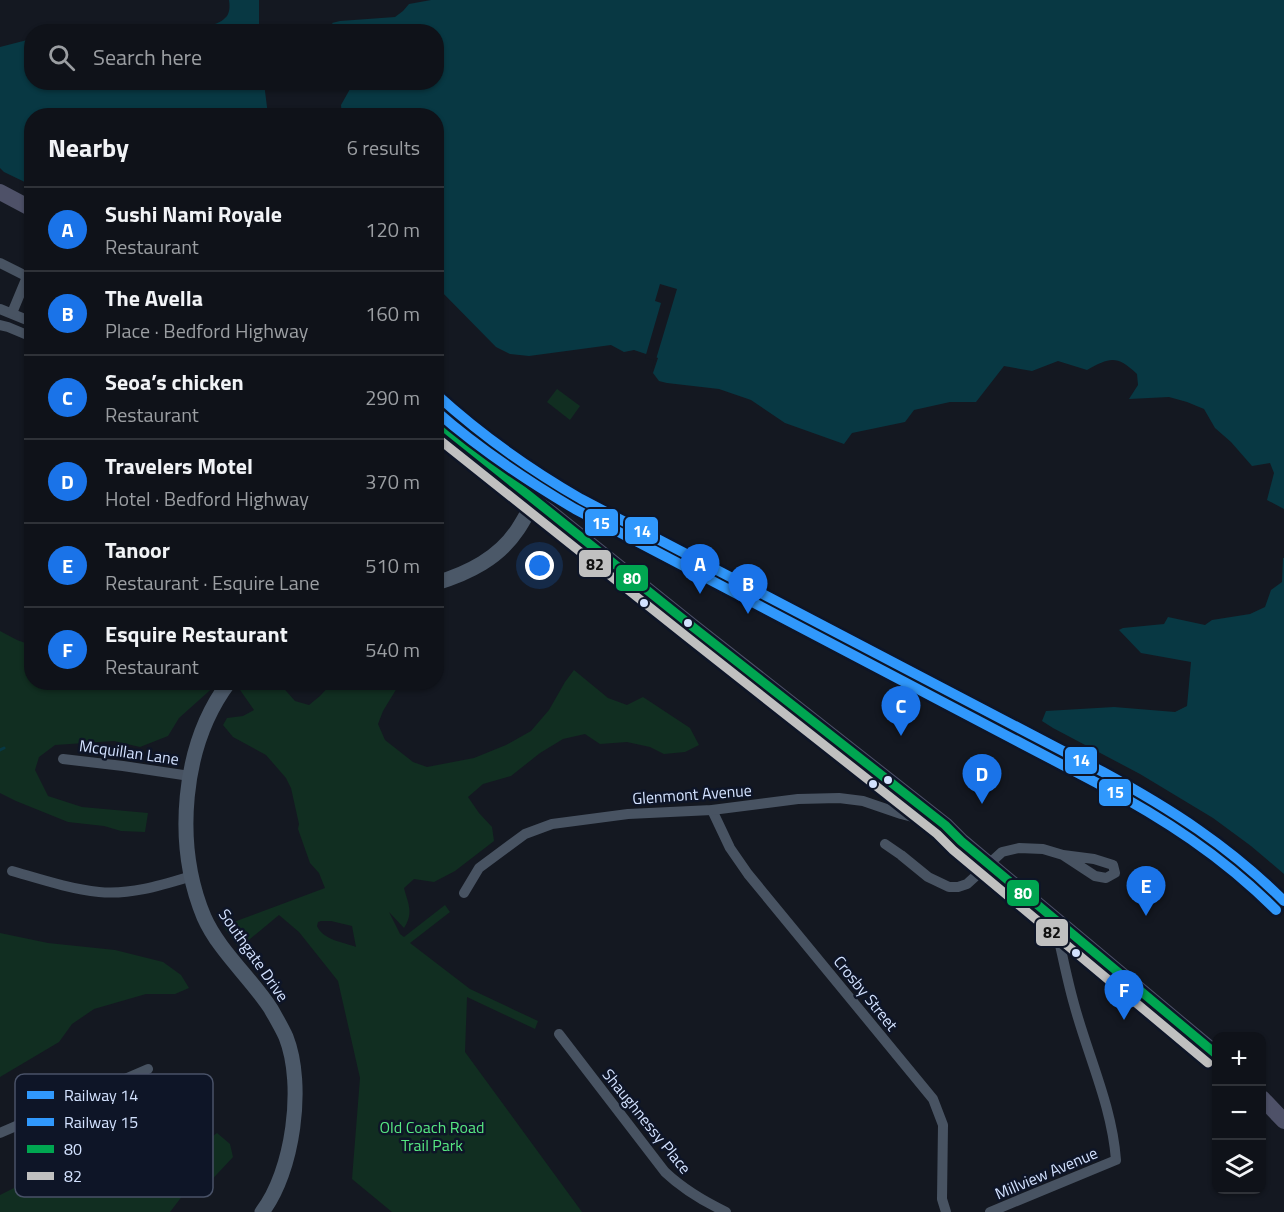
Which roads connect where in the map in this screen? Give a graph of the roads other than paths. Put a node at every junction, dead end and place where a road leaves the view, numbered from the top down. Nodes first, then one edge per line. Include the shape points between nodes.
1 (0, 192) edge
2 (24, 205) edge
3 (0, 263) edge
4 (24, 275) edge
5 (24, 288) edge
6 (0, 309) edge
7 (12, 313) junction
8 (24, 318) edge
9 (0, 325) edge
10 (24, 334) edge
11 (444, 428) edge
12 (517, 487) junction
13 (535, 500) junction
14 (517, 531) junction
15 (444, 581) edge
16 (225, 690) edge
17 (63, 759) dead end
18 (190, 776) junction
19 (712, 810) junction
20 (945, 825) junction
21 (885, 844) dead end
22 (1063, 855) dead end
23 (989, 864) junction
24 (12, 871) dead end
25 (192, 876) junction
26 (464, 893) dead end
27 (1054, 919) junction
28 (559, 1034) dead end
29 (1212, 1051) edge
30 (148, 1068) dead end
31 (134, 1074) edge
32 (1266, 1102) edge
33 (1284, 1121) edge
34 (15, 1126) edge
35 (0, 1133) edge
36 (266, 1211) edge
37 (726, 1212) edge
38 (946, 1212) edge
39 (990, 1212) edge

1 - 2 main road
3 - 4 street
5 - 7 street
6 - 7 street
7 - 8 street
9 - 10 street
11 - 12 main road
12 - 13 main road
12 - 14 street
13 - 14 street
13 - 20 main road
14 - 15 street via 483,563
16 - 18 street, Southgate Drive via 210,715
17 - 18 street, Mcquillan Lane
18 - 25 street, Southgate Drive via 187,836
19 - 20 street, Glenmont Avenue via 839,798 863,801
19 - 26 street, Glenmont Avenue via 628,814 552,824 525,834 479,868
19 - 38 street, Crosby Street via 748,874 933,1099 943,1125 942,1199
20 - 23 main road
21 - 23 street via 928,877 949,887 967,885
22 - 23 street via 1019,848 1002,852
23 - 27 main road
24 - 25 street via 101,892 158,886
25 - 36 street, Southgate Drive via 205,918 271,1010 291,1055 295,1112 289,1151
27 - 29 main road
27 - 39 street, Millview Avenue via 1074,1004 1114,1137 1116,1160
28 - 37 street, Shaughnessy Place via 665,1172 704,1202
30 - 31 street
32 - 33 main road
34 - 35 street

